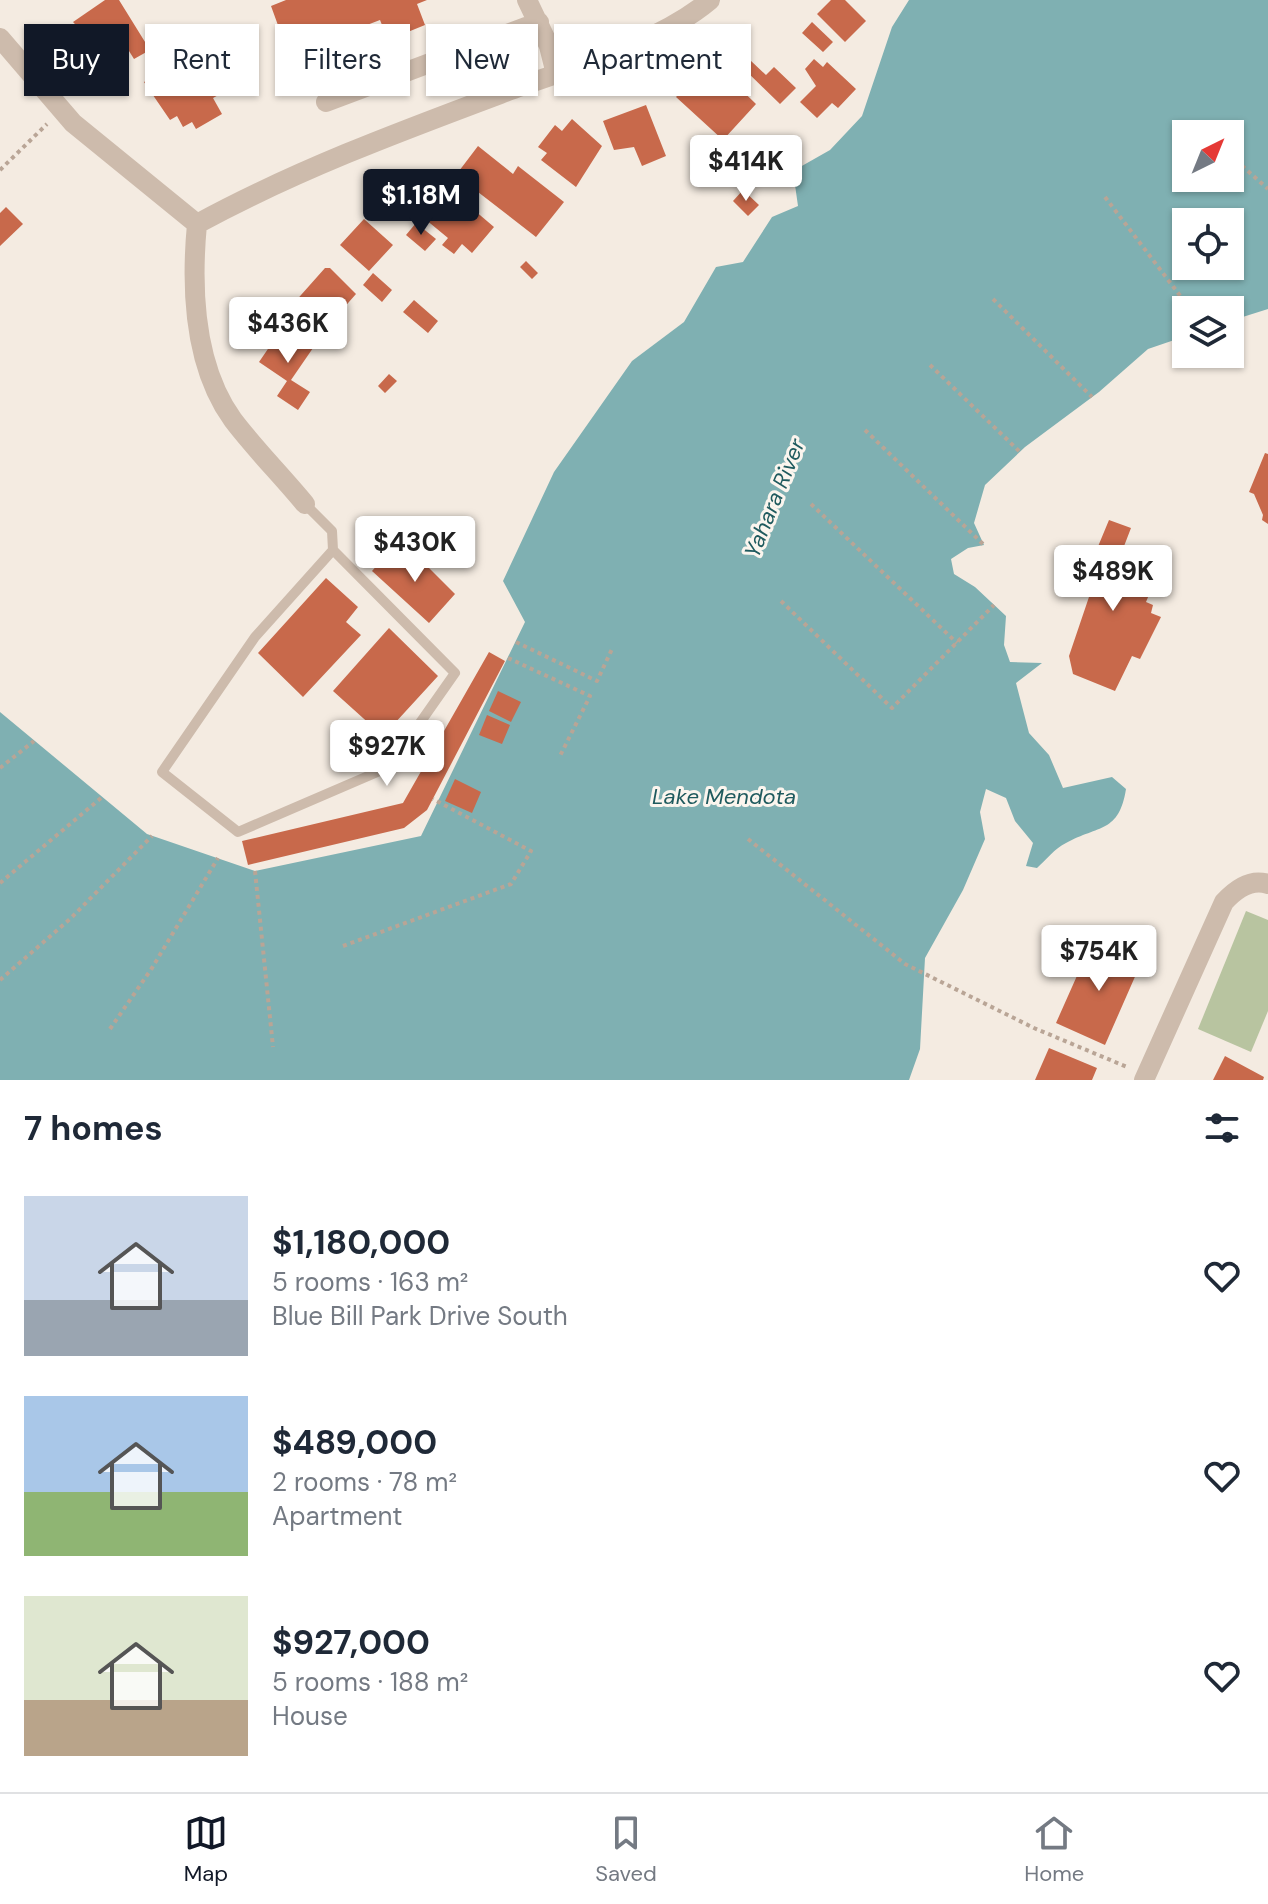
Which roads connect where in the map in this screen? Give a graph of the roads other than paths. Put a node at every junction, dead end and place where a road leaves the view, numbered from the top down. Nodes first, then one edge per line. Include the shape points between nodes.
1 (527, 0) edge
2 (710, 0) edge
3 (539, 22) junction
4 (672, 24) edge
5 (0, 38) edge
6 (554, 68) edge
7 (554, 75) edge
8 (326, 102) dead end
9 (197, 224) junction
10 (305, 504) joint
11 (333, 550) junction
12 (1268, 884) edge
13 (1145, 1078) edge

1 - 3 street
2 - 4 street
3 - 6 street
3 - 8 street
5 - 9 street via 61,111
7 - 9 street via 320,163
9 - 10 street via 193,271 204,359 232,418
10 - 11 lane via 332,531
11 - 11 lane via 255,637 162,772 238,832 389,767 455,673
12 - 13 street via 1238,888 1224,902

